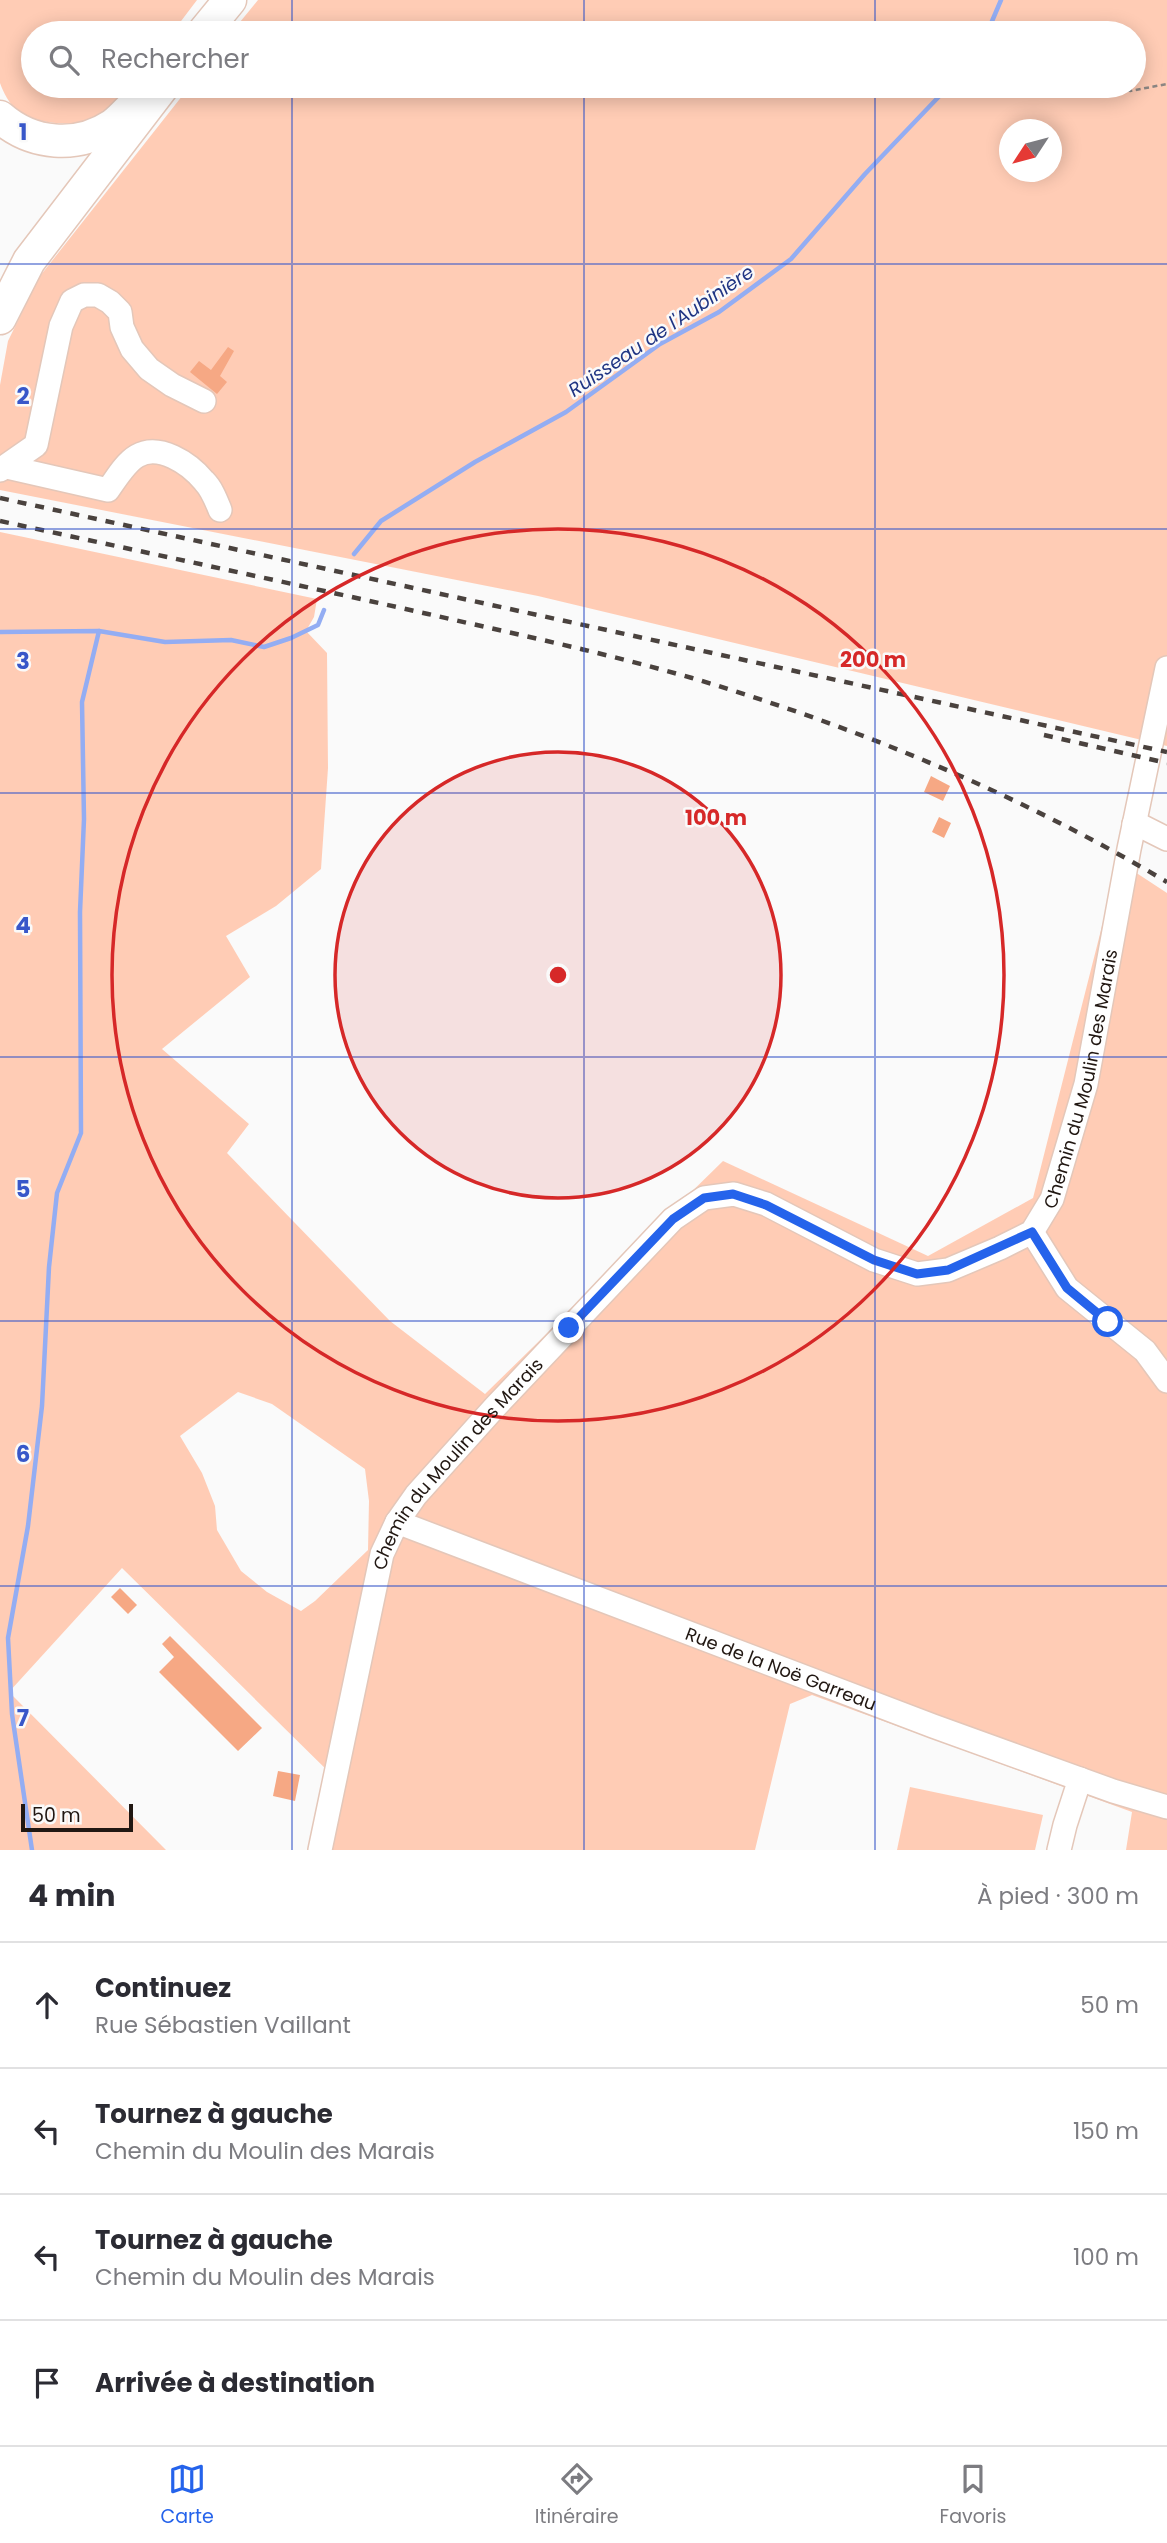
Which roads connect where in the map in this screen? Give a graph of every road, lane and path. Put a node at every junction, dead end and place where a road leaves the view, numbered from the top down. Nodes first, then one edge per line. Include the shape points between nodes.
1 (216, 0) edge
2 (230, 0) edge
3 (199, 21) edge
4 (213, 21) edge
5 (1167, 84) edge
6 (1146, 88) edge
7 (138, 98) edge
8 (154, 98) edge
9 (0, 117) edge
10 (0, 318) edge
11 (204, 401) dead end
12 (4, 468) edge
13 (220, 510) dead end
14 (1167, 668) edge
15 (1134, 824) junction
16 (1167, 839) edge
17 (1032, 1232) junction
18 (1167, 1381) edge
19 (397, 1522) junction
20 (1080, 1780) junction
21 (1167, 1807) edge
22 (320, 1850) edge
23 (1059, 1850) edge

1 - 3 highway
2 - 4 highway
5 - 6 path
7 - 9 highway via 114,125 72,141 32,136
8 - 10 highway via 29,261
11 - 12 street via 149,369 132,349 120,312 98,295 84,295 72,301 61,326 36,445
12 - 13 street via 107,490 134,457 149,450 181,461 204,480
14 - 15 street, Chemin du Moulin des Marais
15 - 16 street
15 - 17 street, Chemin du Moulin des Marais via 1086,1084 1052,1199
17 - 18 street via 1067,1288 1144,1351
17 - 19 street, Chemin du Moulin des Marais via 948,1270 917,1274 874,1260 766,1205 733,1194 704,1198 673,1219 603,1292 429,1480
19 - 20 street, Rue de la Noë Garreau
19 - 22 street, Chemin du Moulin des Marais via 382,1554
20 - 21 street, Rue de la Noë Garreau
20 - 23 street

